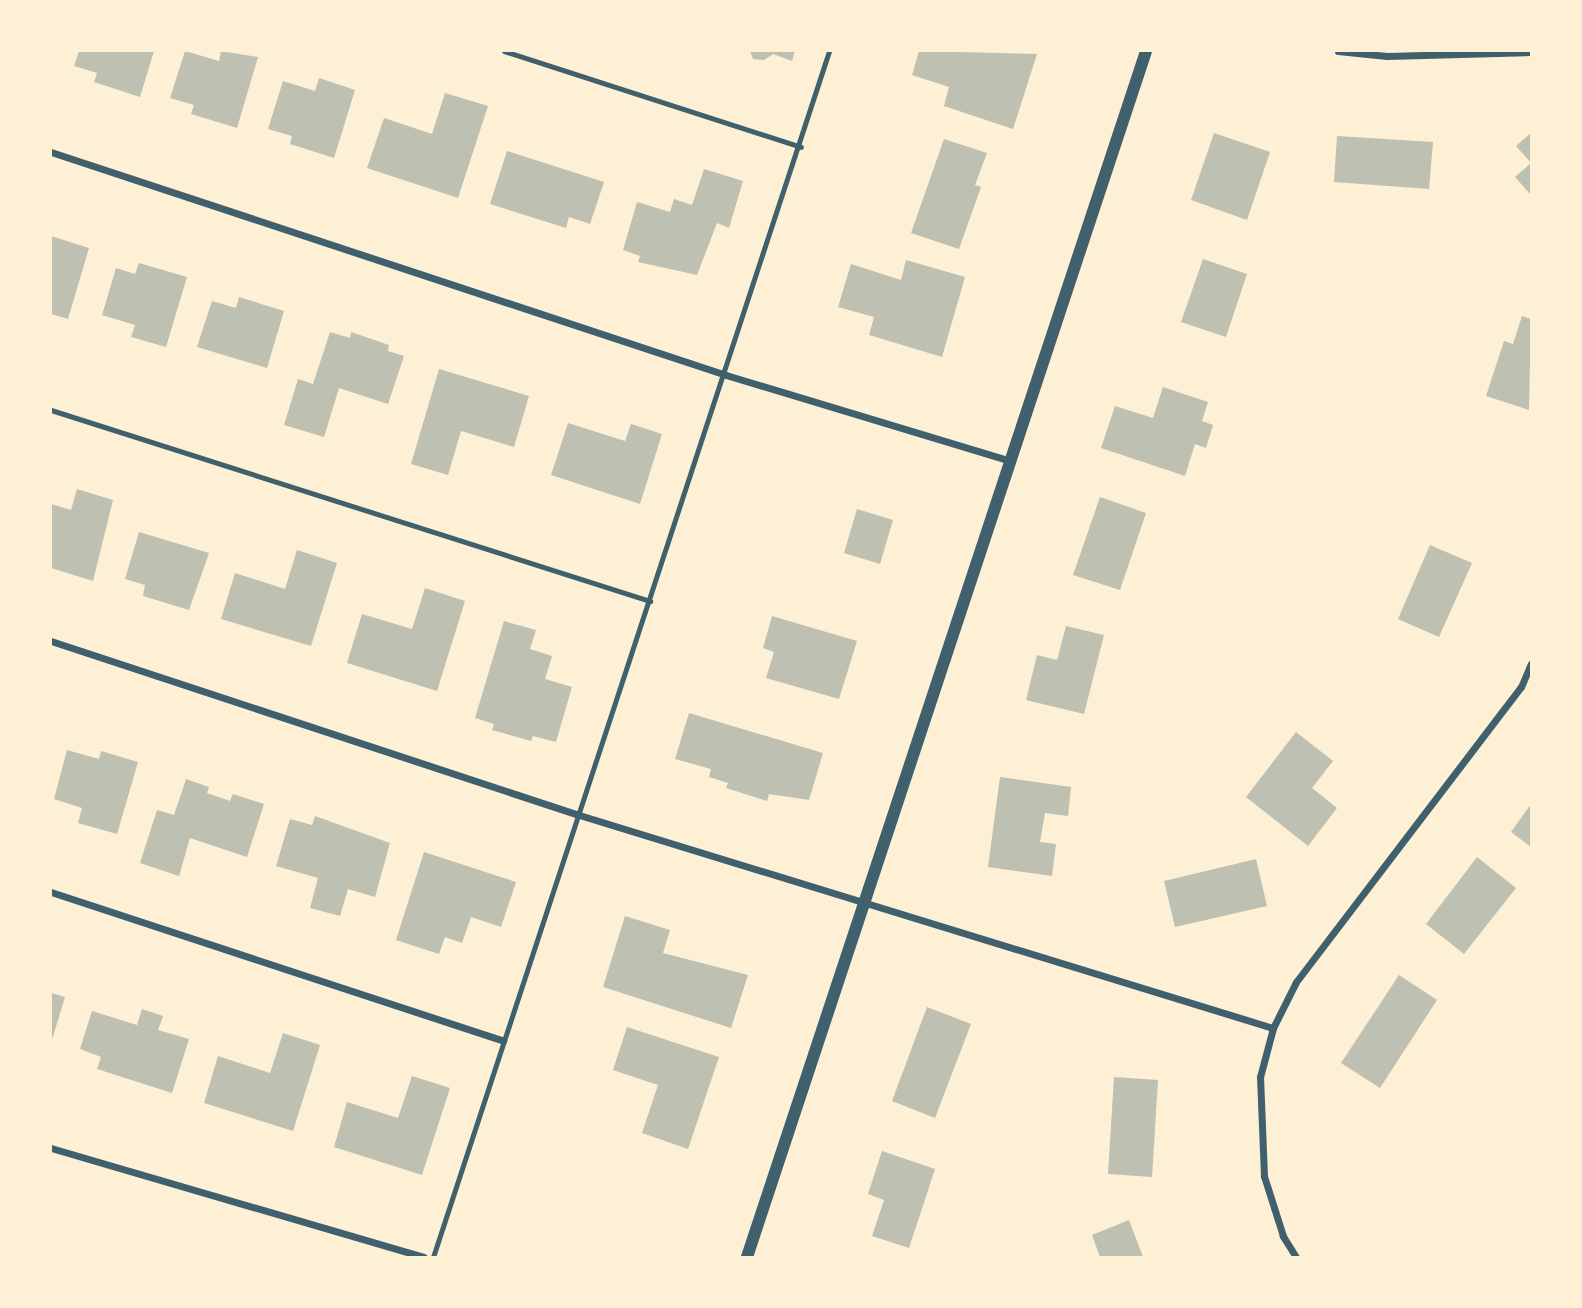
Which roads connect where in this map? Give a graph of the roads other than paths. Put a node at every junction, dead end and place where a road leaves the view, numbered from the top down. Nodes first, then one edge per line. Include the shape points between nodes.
1 (504, 51) edge
2 (829, 51) edge
3 (1146, 51) edge
4 (1338, 51) edge
5 (1531, 52) edge
6 (801, 147) junction
7 (51, 152) edge
8 (726, 375) junction
9 (51, 410) edge
10 (1011, 461) junction
11 (650, 601) junction
12 (51, 641) edge
13 (1531, 664) edge
14 (576, 814) junction
15 (51, 892) edge
16 (865, 903) junction
17 (1273, 1028) junction
18 (503, 1041) junction
19 (51, 1148) edge
20 (423, 1257) edge
21 (433, 1257) edge
22 (747, 1257) edge
23 (1296, 1257) edge

1 - 6 lane
2 - 6 lane
3 - 10 street
4 - 5 street via 1387,56
6 - 8 lane
7 - 8 street
8 - 10 street
8 - 11 lane
9 - 11 lane
10 - 16 street
11 - 14 lane
12 - 14 street
13 - 17 street via 1521,687 1296,982
14 - 16 street
14 - 18 lane
15 - 18 street
16 - 17 street
16 - 22 street
17 - 23 street via 1260,1077 1264,1175 1283,1236
18 - 21 lane
19 - 20 street

